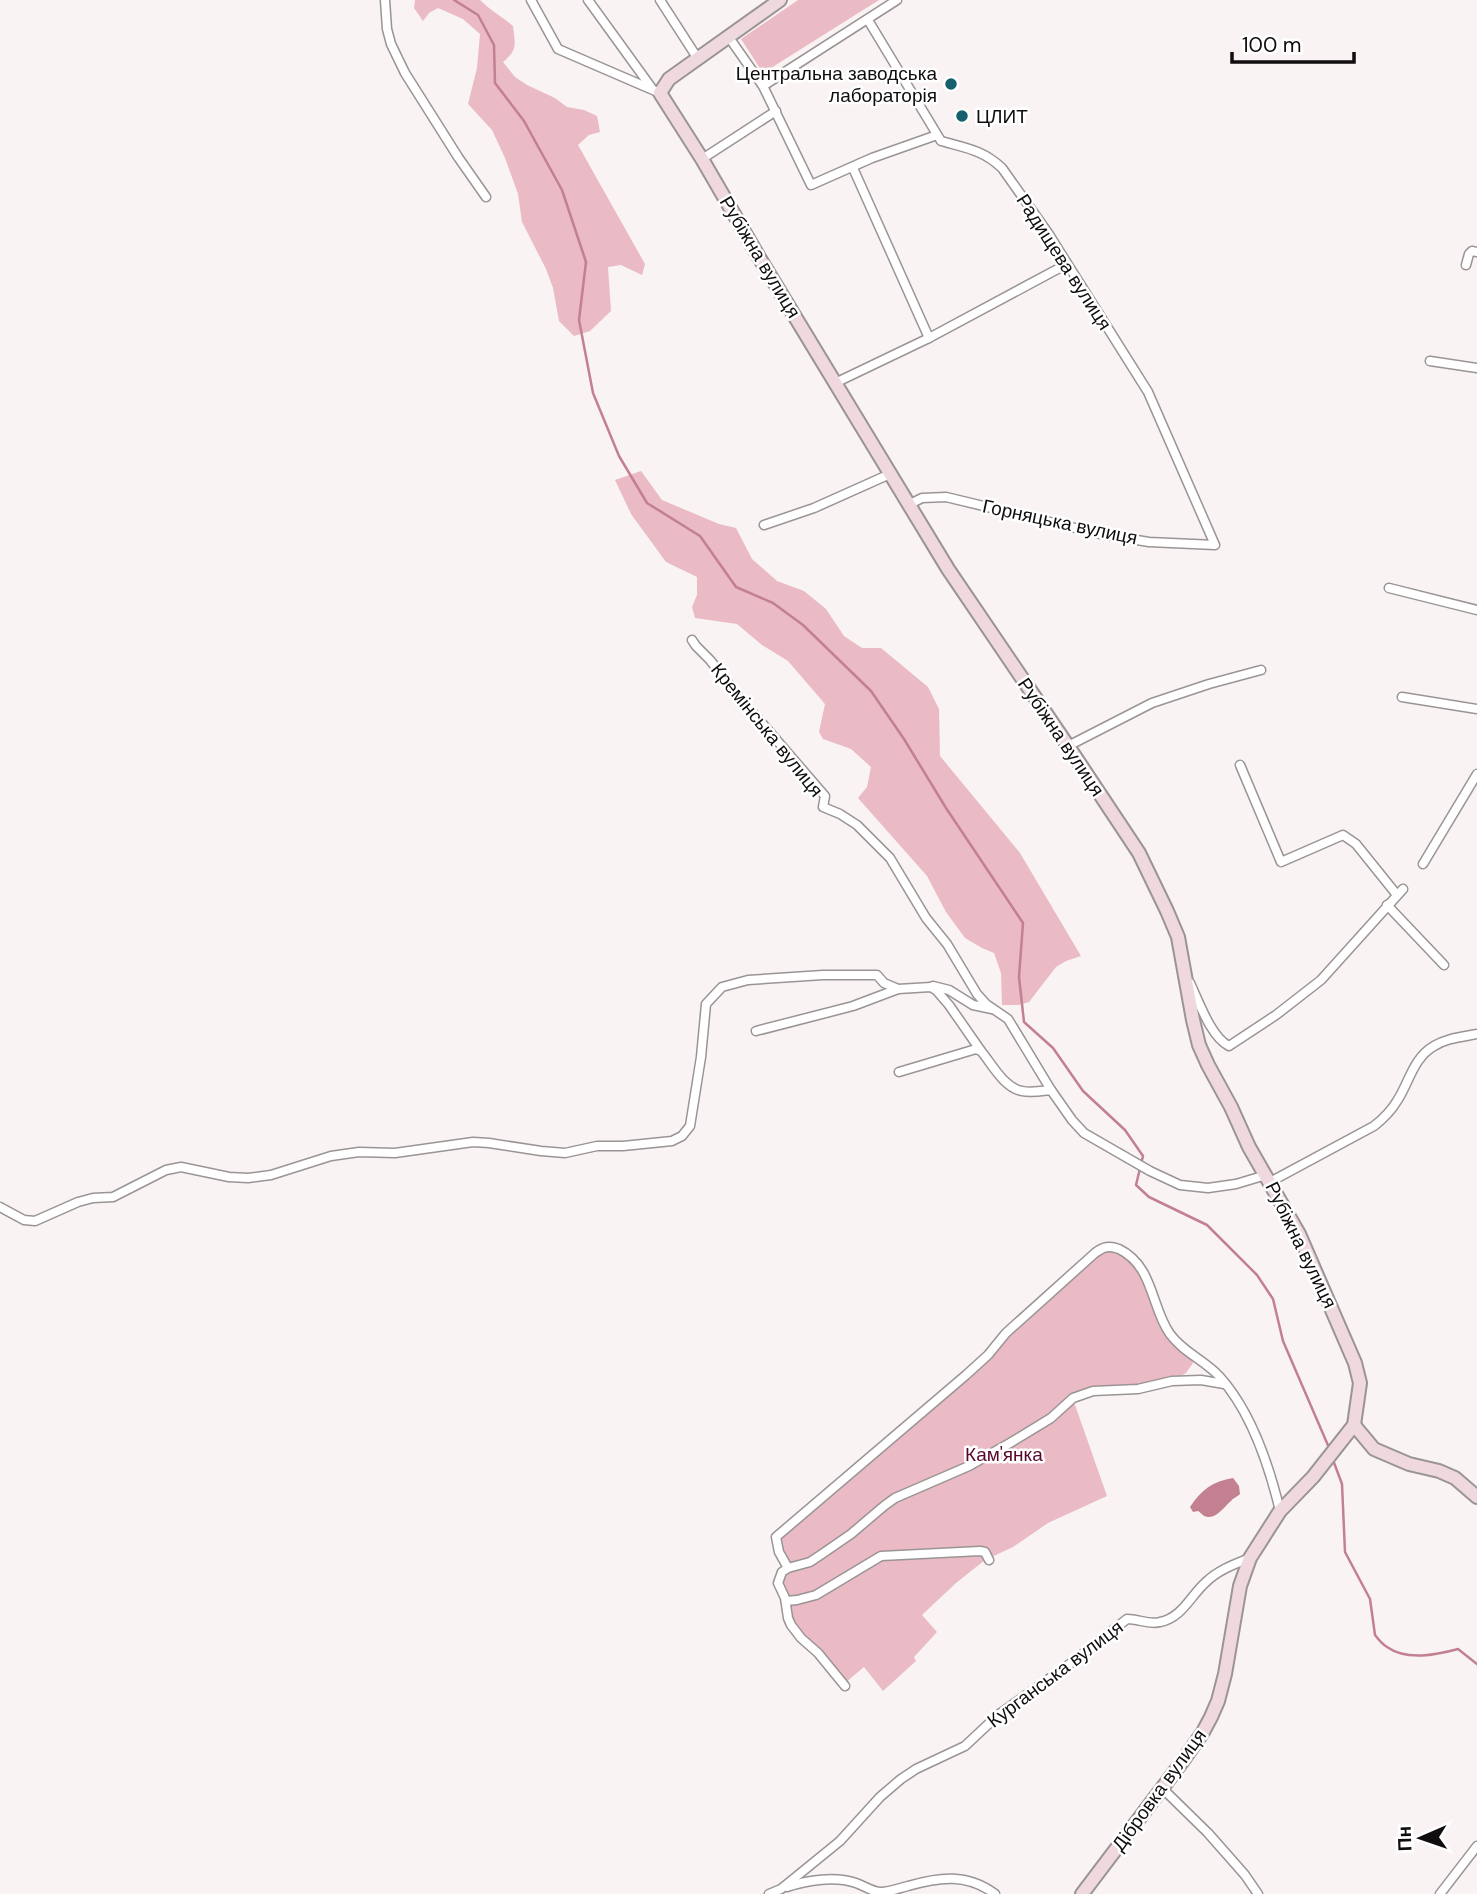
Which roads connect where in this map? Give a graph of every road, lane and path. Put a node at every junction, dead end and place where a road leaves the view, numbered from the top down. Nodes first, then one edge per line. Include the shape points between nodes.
1 (385, 0) edge
2 (530, 0) edge
3 (589, 0) edge
4 (660, 0) edge
5 (780, 0) edge
6 (897, 0) edge
7 (868, 20) junction
8 (729, 36) junction
9 (698, 59) junction
10 (763, 86) junction
11 (656, 91) junction
12 (776, 111) junction
13 (937, 135) junction
14 (702, 159) junction
15 (853, 168) junction
16 (486, 197) dead end
17 (1477, 252) edge
18 (1067, 264) junction
19 (1466, 265) dead end
20 (929, 338) junction
21 (1430, 361) dead end
22 (1477, 368) edge
23 (835, 383) junction
24 (890, 474) junction
25 (908, 505) junction
26 (764, 525) dead end
27 (1215, 545) joint
28 (1389, 588) dead end
29 (1477, 610) edge
30 (692, 640) dead end
31 (1261, 670) dead end
32 (1402, 697) dead end
33 (1477, 709) edge
34 (1068, 746) junction
35 (1240, 765) dead end
36 (1477, 774) edge
37 (1423, 864) dead end
38 (1387, 905) junction
39 (1444, 965) dead end
40 (1186, 975) junction
41 (898, 989) junction
42 (920, 989) junction
43 (995, 1010) junction
44 (756, 1031) dead end
45 (1477, 1034) edge
46 (981, 1051) junction
47 (899, 1072) dead end
48 (1051, 1090) junction
49 (1268, 1179) junction
50 (0, 1207) edge
51 (1226, 1385) junction
52 (1354, 1425) junction
53 (1477, 1497) edge
54 (1280, 1511) junction
55 (1250, 1558) junction
56 (989, 1560) dead end
57 (788, 1568) junction
58 (786, 1601) junction
59 (845, 1686) dead end
60 (1162, 1788) junction
61 (1477, 1846) edge
62 (781, 1889) junction
63 (769, 1894) edge
64 (995, 1894) edge
65 (1082, 1894) edge
66 (1258, 1894) edge
67 (1440, 1894) edge

1 - 16 street via 391,44 405,73
2 - 11 street via 558,49
3 - 11 street
4 - 9 street
5 - 8 street
6 - 7 street
7 - 10 street
7 - 13 street
8 - 9 street
8 - 10 street
9 - 11 street
10 - 12 street
11 - 14 street, Рубіжна вулиця
12 - 14 street
12 - 15 street via 811,185
13 - 15 street
13 - 18 street, Радищева вулиця via 941,141 984,153 1002,168
14 - 23 street, Рубіжна вулиця
15 - 20 street
17 - 19 street via 1469,254
18 - 20 street
18 - 27 street, Радищева вулиця via 1148,392
20 - 23 street
21 - 22 street
23 - 24 street, Рубіжна вулиця
24 - 25 street, Рубіжна вулиця
24 - 26 street
25 - 27 street, Горняцька вулиця via 922,498 946,497 1100,534
25 - 34 street, Рубіжна вулиця
28 - 29 street
30 - 43 street, Кремінська вулиця via 825,796 823,807 857,825 890,858 977,994
31 - 34 street via 1152,704
32 - 33 street
34 - 40 street, Рубіжна вулиця via 1139,853 1178,937
35 - 38 street via 1281,862 1343,835 1400,892
36 - 37 street
38 - 39 street
38 - 40 street via 1321,980 1229,1046 1212,1029
40 - 49 street, Рубіжна вулиця via 1199,1045
41 - 42 street, Кремінська вулиця
41 - 44 street, Кремінська вулиця via 853,1006
41 - 50 street, Кремінська вулиця via 877,975 823,975 734,982 722,987 706,1004 690,1126 672,1141 565,1153 473,1142 395,1153 341,1154 248,1178 181,1167 113,1197 78,1202 35,1221
42 - 43 street, Кремінська вулиця via 933,986
42 - 46 street, Кремінська вулиця via 936,990
43 - 48 street, Кремінська вулиця via 1008,1019
45 - 49 street, Кремінська вулиця via 1432,1047 1413,1068 1399,1099 1374,1126
46 - 47 street via 966,1051
46 - 48 street, Кремінська вулиця via 1015,1089
48 - 49 street, Кремінська вулиця via 1084,1133 1180,1185 1208,1188
49 - 52 street, Рубіжна вулиця via 1299,1234 1355,1363 1360,1383
51 - 54 street via 1265,1457
51 - 57 street via 1172,1381 1082,1394 1000,1449 895,1498 816,1558
51 - 57 street via 1171,1335 1136,1264 1123,1251 1105,1247 1006,1333 966,1375 776,1537
52 - 53 street via 1374,1448 1455,1478
52 - 54 street, Дібровка вулиця
54 - 55 street, Дібровка вулиця
55 - 60 street, Дібровка вулиця via 1240,1586 1218,1701 1203,1732
55 - 62 street, Курганська вулиця via 1205,1582 1183,1609 1166,1621 1127,1619 998,1715 965,1746 901,1779 840,1842
56 - 58 street via 983,1551 881,1556 816,1595
57 - 58 street via 778,1583
58 - 59 street via 796,1631
60 - 65 street, Дібровка вулиця
60 - 66 street via 1208,1833
61 - 67 street
62 - 63 street, Курганська вулиця
62 - 64 street via 809,1881 841,1880 879,1892 946,1878 977,1883

